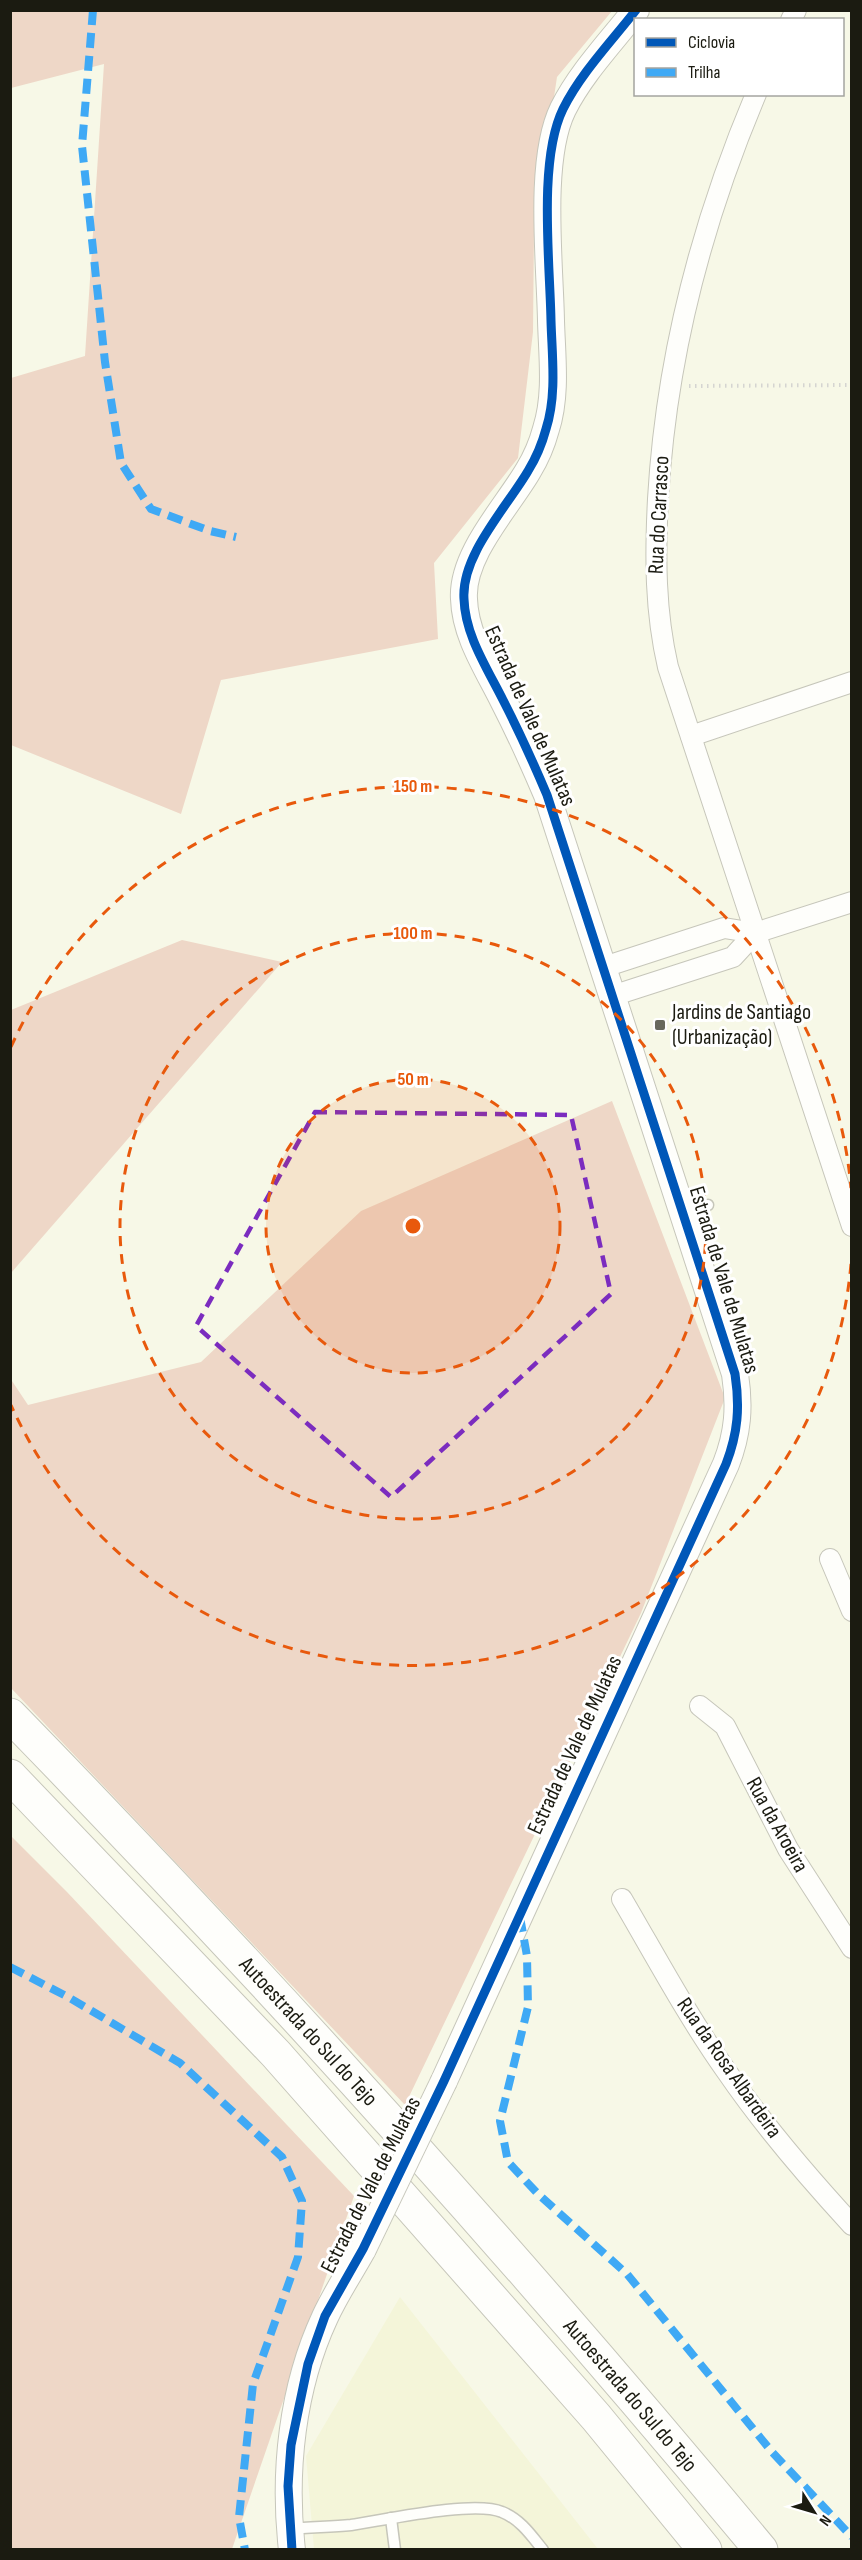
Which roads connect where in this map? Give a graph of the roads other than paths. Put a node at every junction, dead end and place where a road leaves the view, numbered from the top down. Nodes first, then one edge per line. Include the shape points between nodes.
1 (636, 10) edge
2 (755, 96) edge
3 (852, 682) edge
4 (690, 736) junction
5 (852, 902) edge
6 (755, 933) junction
7 (641, 955) junction
8 (604, 967) junction
9 (650, 984) junction
10 (612, 996) junction
11 (708, 1205) dead end
12 (683, 1214) junction
13 (852, 1226) edge
14 (830, 1559) dead end
15 (852, 1611) edge
16 (700, 1706) dead end
17 (10, 1715) edge
18 (10, 1776) edge
19 (622, 1899) dead end
20 (852, 1948) edge
21 (852, 2225) edge
22 (392, 2517) junction
23 (291, 2539) edge
24 (395, 2550) edge
25 (543, 2550) edge
26 (705, 2550) edge
27 (761, 2550) edge

1 - 8 street, Estrada de Vale de Mulatas via 573,90 555,132 548,183 553,383 547,426 529,470 475,555 463,597 466,620 476,645 547,795
2 - 4 street, Rua do Carrasco via 726,166 679,333 659,483 655,564 660,633
3 - 4 street
4 - 6 street, Rua do Carrasco
5 - 6 street
6 - 7 street via 724,928
6 - 9 street via 733,957
6 - 13 street, Rua do Carrasco
7 - 8 street
7 - 9 street
8 - 10 street, Estrada de Vale de Mulatas
9 - 10 street
10 - 12 street, Estrada de Vale de Mulatas
11 - 12 lane
12 - 23 street, Estrada de Vale de Mulatas, bridge via 735,1374 739,1400 733,1445 444,2081 363,2249 325,2316 308,2364 291,2445
14 - 15 street
16 - 20 street, Rua da Aroeira via 725,1726 789,1850
17 - 27 highway, Autoestrada do Sul do Tejo via 192,1905 440,2177
18 - 26 highway, Autoestrada do Sul do Tejo via 276,2054 596,2417
19 - 21 street, Rua da Rosa Albardeira via 727,2073 786,2150
22 - 23 lane
22 - 24 lane
22 - 25 lane via 496,2510 522,2525

